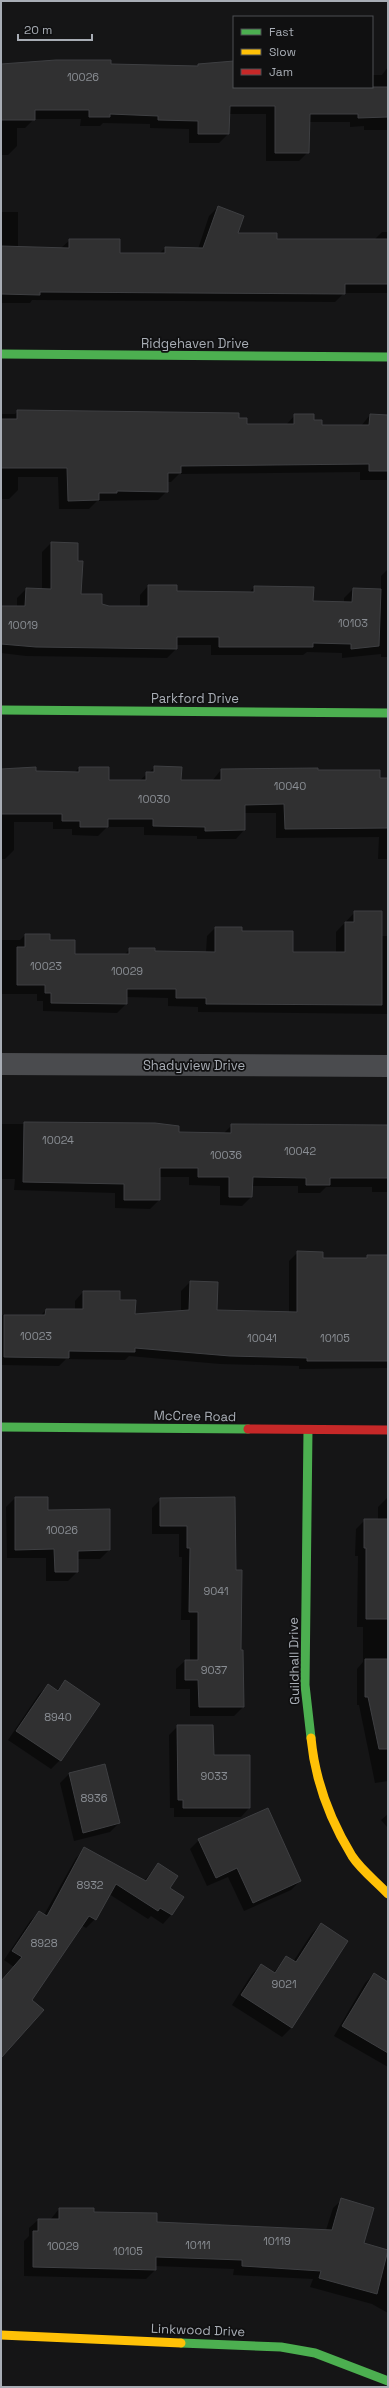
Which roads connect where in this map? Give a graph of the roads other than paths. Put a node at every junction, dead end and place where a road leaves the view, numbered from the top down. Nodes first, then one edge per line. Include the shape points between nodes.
1 (1, 354) edge
2 (388, 357) edge
3 (1, 710) edge
4 (388, 713) edge
5 (1, 1064) edge
6 (388, 1066) edge
7 (1, 1427) edge
8 (308, 1430) junction
9 (388, 1430) edge
10 (388, 1894) edge
11 (1, 2336) edge
12 (388, 2381) edge

1 - 2 street, Ridgehaven Drive
3 - 4 street, Parkford Drive
5 - 6 street, Shadyview Drive
7 - 8 street, McCree Road
8 - 9 street, McCree Road
8 - 10 street, Guildhall Drive via 305,1685 313,1758 327,1808 353,1857
11 - 12 street, Linkwood Drive via 281,2347 315,2353

